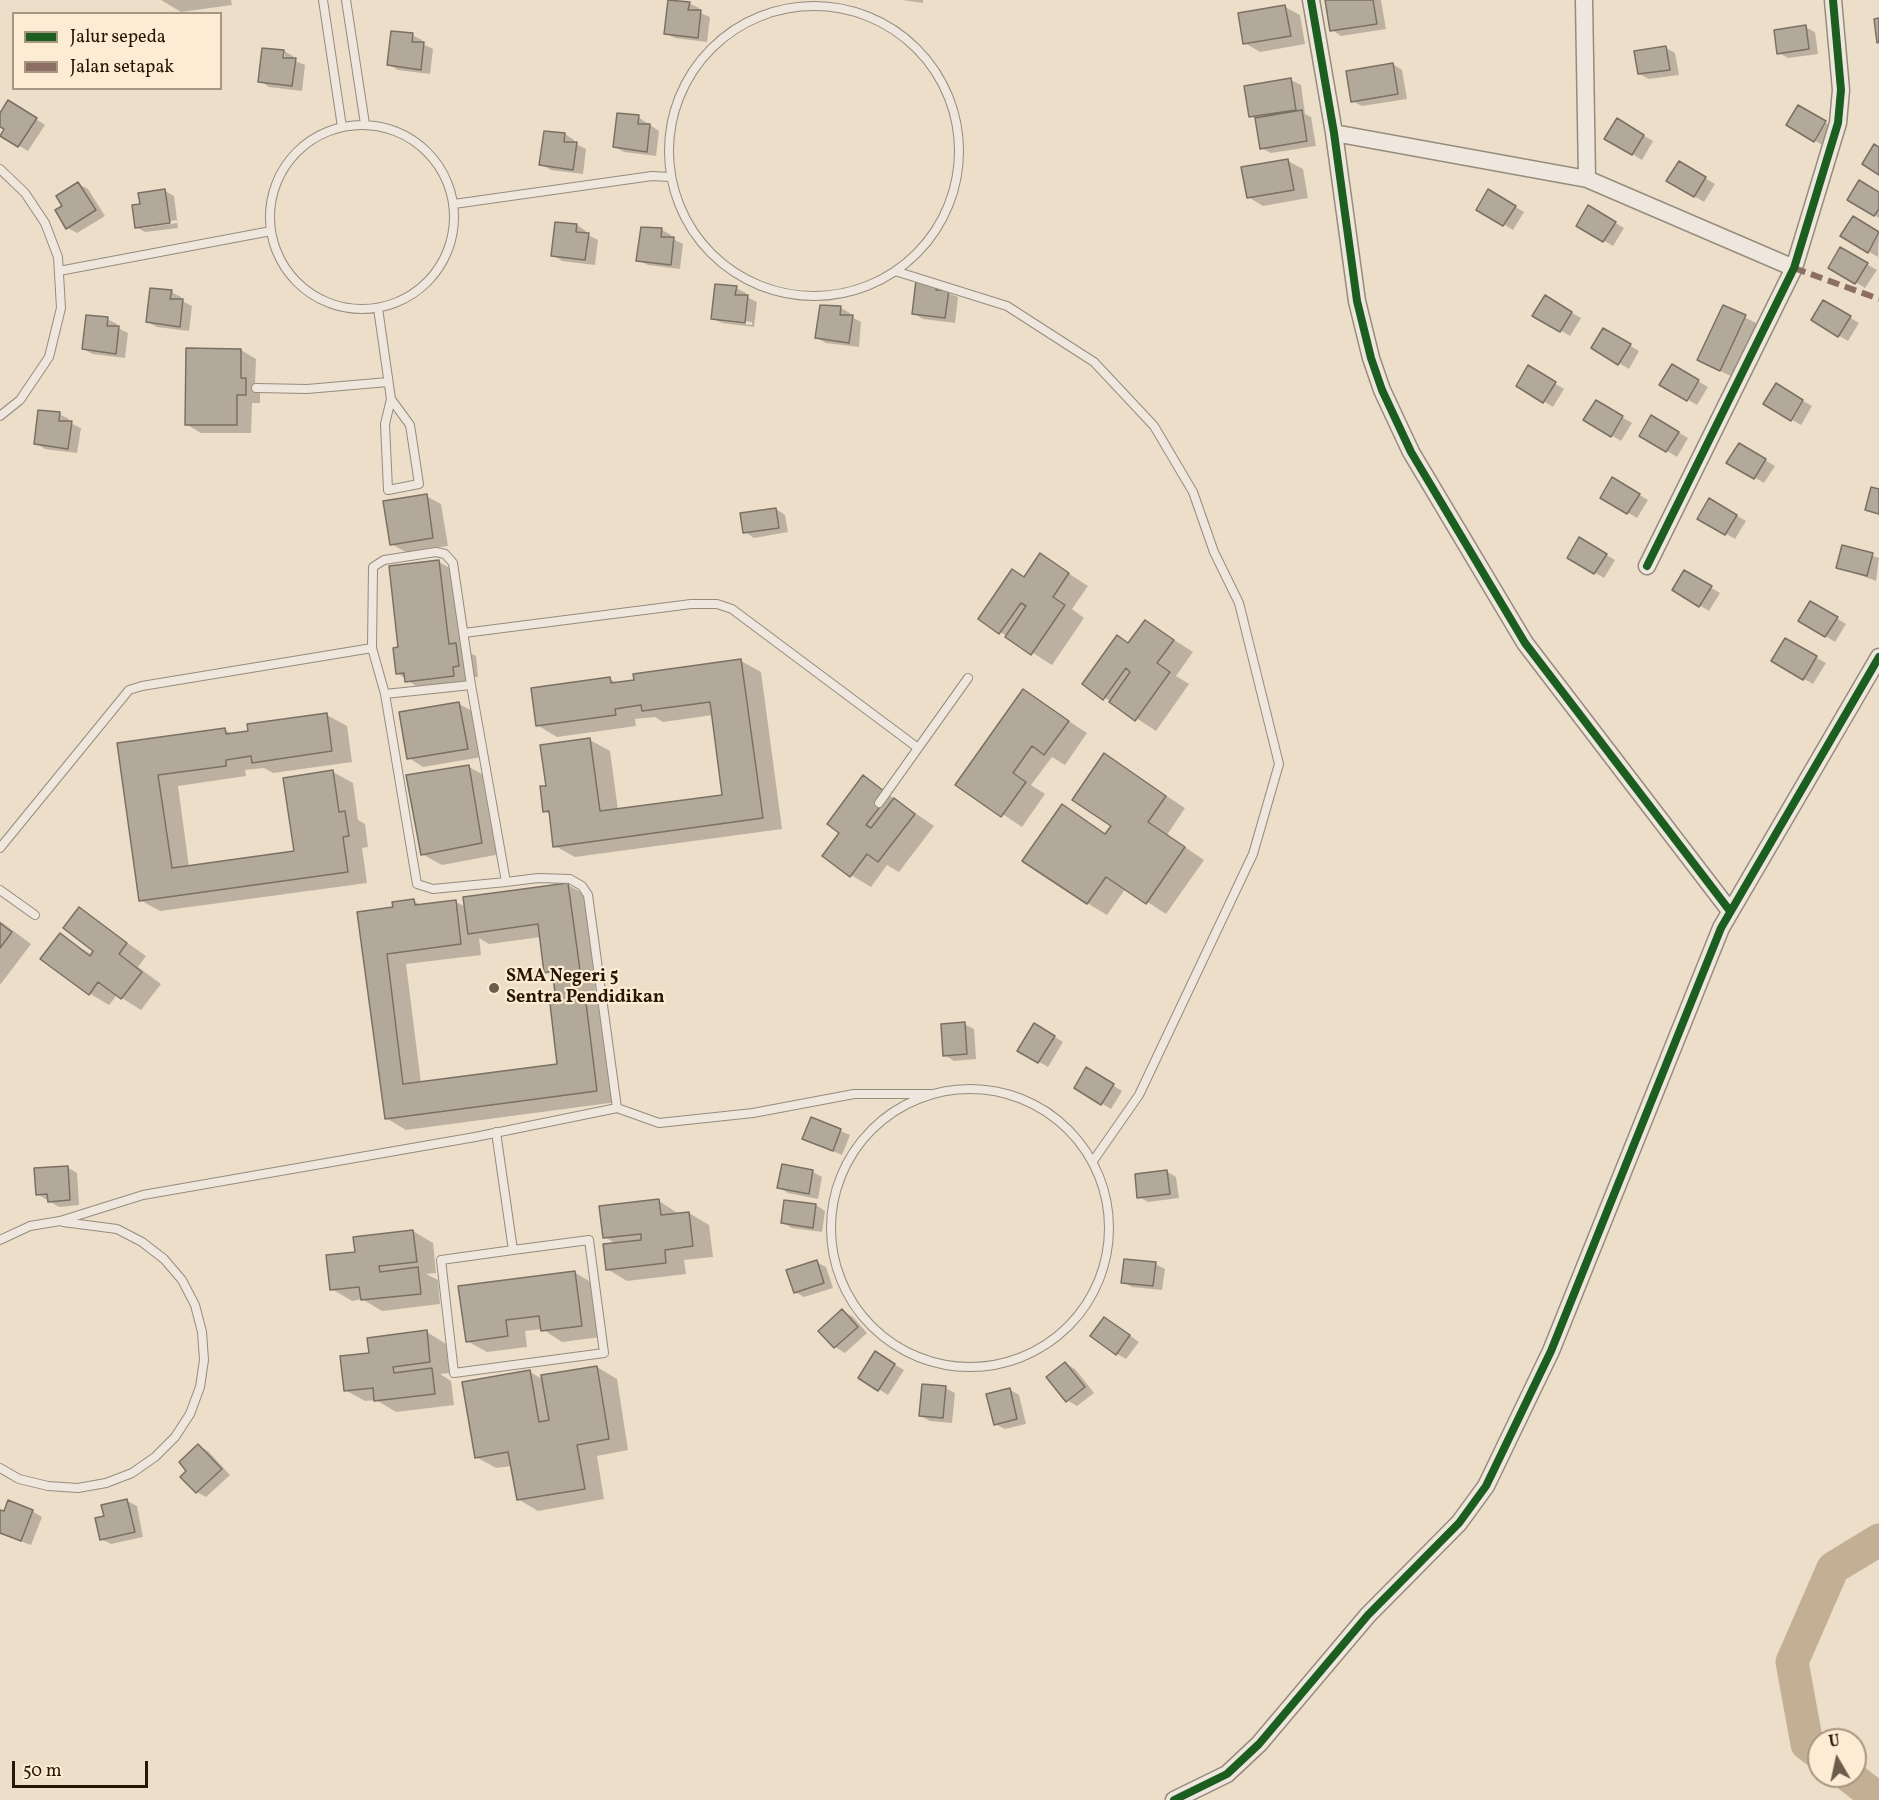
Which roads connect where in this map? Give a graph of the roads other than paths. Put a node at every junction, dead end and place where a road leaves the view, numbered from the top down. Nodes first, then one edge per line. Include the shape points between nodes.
1 (322, 0) edge
2 (346, 0) edge
3 (1311, 0) edge
4 (1584, 0) edge
5 (1833, 0) edge
6 (365, 124) junction
7 (342, 127) junction
8 (1334, 133) junction
9 (0, 169) edge
10 (670, 177) junction
11 (1587, 179) junction
12 (454, 204) junction
13 (271, 231) junction
14 (1794, 268) junction
15 (59, 271) junction
16 (895, 271) junction
17 (378, 308) junction
18 (388, 382) junction
19 (255, 388) dead end
20 (391, 399) junction
21 (0, 416) edge
22 (1647, 566) dead end
23 (464, 633) junction
24 (372, 648) junction
25 (1879, 657) edge
26 (968, 678) dead end
27 (471, 685) junction
28 (385, 694) junction
29 (918, 748) junction
30 (879, 803) dead end
31 (0, 848) edge
32 (506, 882) junction
33 (0, 890) edge
34 (1730, 911) junction
35 (35, 915) dead end
36 (931, 1094) junction
37 (617, 1108) junction
38 (496, 1132) junction
39 (1093, 1161) junction
40 (60, 1221) junction
41 (0, 1240) edge
42 (513, 1250) junction
43 (0, 1468) edge
44 (1174, 1800) edge

1 - 7 lane
2 - 6 lane
3 - 8 street
4 - 11 street
5 - 14 street via 1838,123
6 - 7 lane
6 - 12 lane via 391,129 414,140 434,157 447,179
7 - 13 lane via 316,137 289,162 270,203
8 - 11 street
8 - 34 street via 1364,331 1382,390 1411,452 1525,643
9 - 15 lane via 25,193 45,223
10 - 12 lane via 652,176
10 - 16 lane via 686,221 714,258 753,284 798,296 844,294
10 - 16 lane via 668,141 675,105 691,73 715,45 744,24 778,10 815,6 851,11 885,24 915,45 938,73 956,116 960,162 949,207 924,247
11 - 14 street
12 - 17 lane via 454,232 444,260 427,282 404,299
13 - 15 lane
13 - 17 lane via 279,258 296,282 320,299 347,308
14 - 22 street
15 - 21 lane via 61,308 49,357 20,400
16 - 39 lane via 1007,306 1094,362 1154,426 1193,492 1214,552 1239,603 1279,764 1253,854 1139,1095
17 - 18 lane
18 - 19 lane via 307,389
18 - 20 lane
20 - 20 lane via 410,425 419,484 388,490 386,424
23 - 24 lane via 450,558 436,552 384,560 373,567
23 - 27 lane
23 - 29 lane via 717,604 732,609
24 - 28 lane
24 - 31 lane via 129,690
25 - 34 street
26 - 29 lane
27 - 28 lane
27 - 32 lane
28 - 32 lane via 417,884 433,889
29 - 30 lane
32 - 37 lane via 570,879 582,886 588,896
33 - 35 lane
34 - 44 street via 1551,1351 1486,1486 1460,1522 1368,1615 1259,1743 1227,1774
36 - 37 lane via 854,1094 753,1113 659,1123
36 - 39 lane via 978,1089 1024,1099 1064,1124
36 - 39 lane via 889,1114 856,1148 835,1189 830,1236 840,1282 864,1320 899,1349 941,1365 987,1367 1030,1354 1068,1328 1095,1292 1108,1249 1108,1204
37 - 38 lane
38 - 40 lane via 143,1195
38 - 42 lane
40 - 41 lane via 30,1226
40 - 43 lane via 117,1229 142,1242 176,1273 195,1305 202,1332 204,1360 200,1387 190,1414 175,1437 155,1457 106,1483 78,1488 48,1486 19,1479
42 - 42 lane via 589,1240 604,1353 454,1373 441,1260

